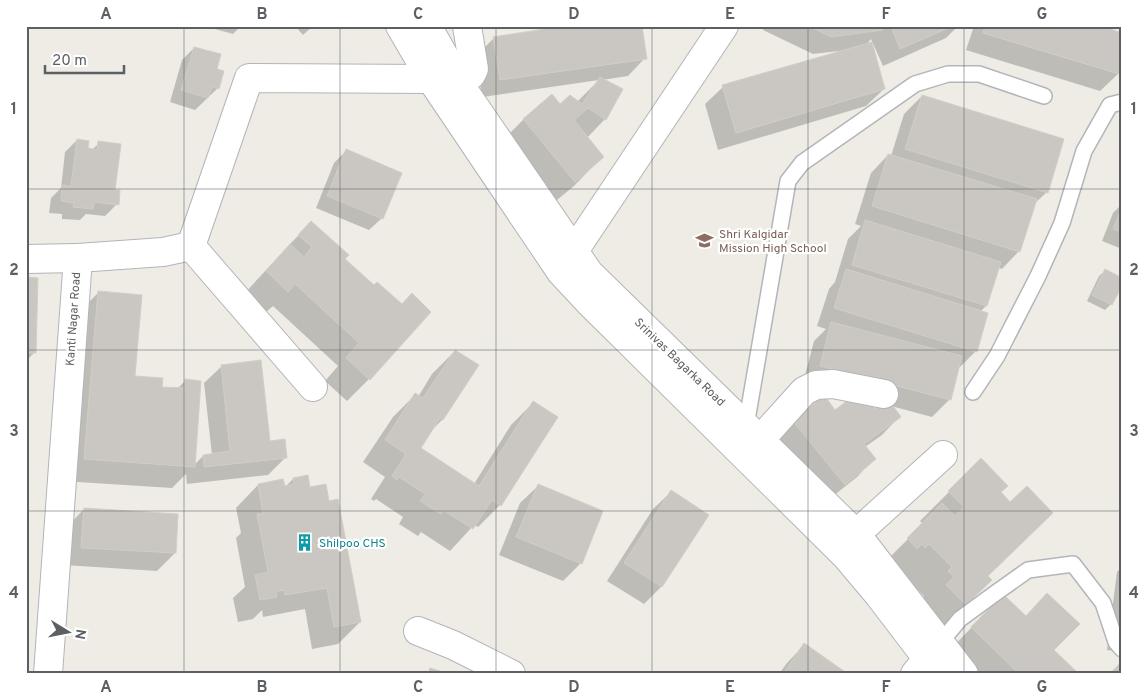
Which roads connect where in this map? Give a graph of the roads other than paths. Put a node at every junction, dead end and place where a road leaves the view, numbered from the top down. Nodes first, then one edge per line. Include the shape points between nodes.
1 (400, 26) edge
2 (427, 26) edge
3 (467, 26) edge
4 (724, 26) edge
5 (445, 80) junction
6 (1044, 96) dead end
7 (1122, 102) edge
8 (191, 246) junction
9 (574, 251) junction
10 (78, 258) junction
11 (26, 259) edge
12 (313, 387) dead end
13 (973, 392) dead end
14 (884, 394) dead end
15 (753, 433) junction
16 (943, 455) dead end
17 (856, 534) junction
18 (418, 630) dead end
19 (1122, 649) edge
20 (930, 662) edge
21 (48, 674) edge
22 (511, 674) edge
23 (964, 674) edge

1 - 5 street
2 - 5 street, Srinivas Bagarka Road
3 - 5 street via 474,69 471,75
4 - 9 street
5 - 8 street via 249,78
5 - 9 street, Srinivas Bagarka Road
5 - 20 street, Srinivas Bagarka Road via 562,272 846,556
6 - 15 lane via 979,74 948,74 915,84 802,163 788,181
7 - 13 lane via 1110,105 1084,151 1062,223 1038,276 997,356
8 - 10 street, Kanti Nagar Road via 163,252
8 - 12 street
9 - 15 street, Srinivas Bagarka Road via 589,273
10 - 11 street
10 - 21 street, Kanti Nagar Road
14 - 15 street via 833,384 816,385
15 - 17 street, Srinivas Bagarka Road
16 - 17 street
17 - 20 street, Srinivas Bagarka Road
18 - 22 street
19 - 20 lane via 1116,642 1103,603 1072,564 1028,570 960,619
20 - 23 street, Srinivas Bagarka Road

